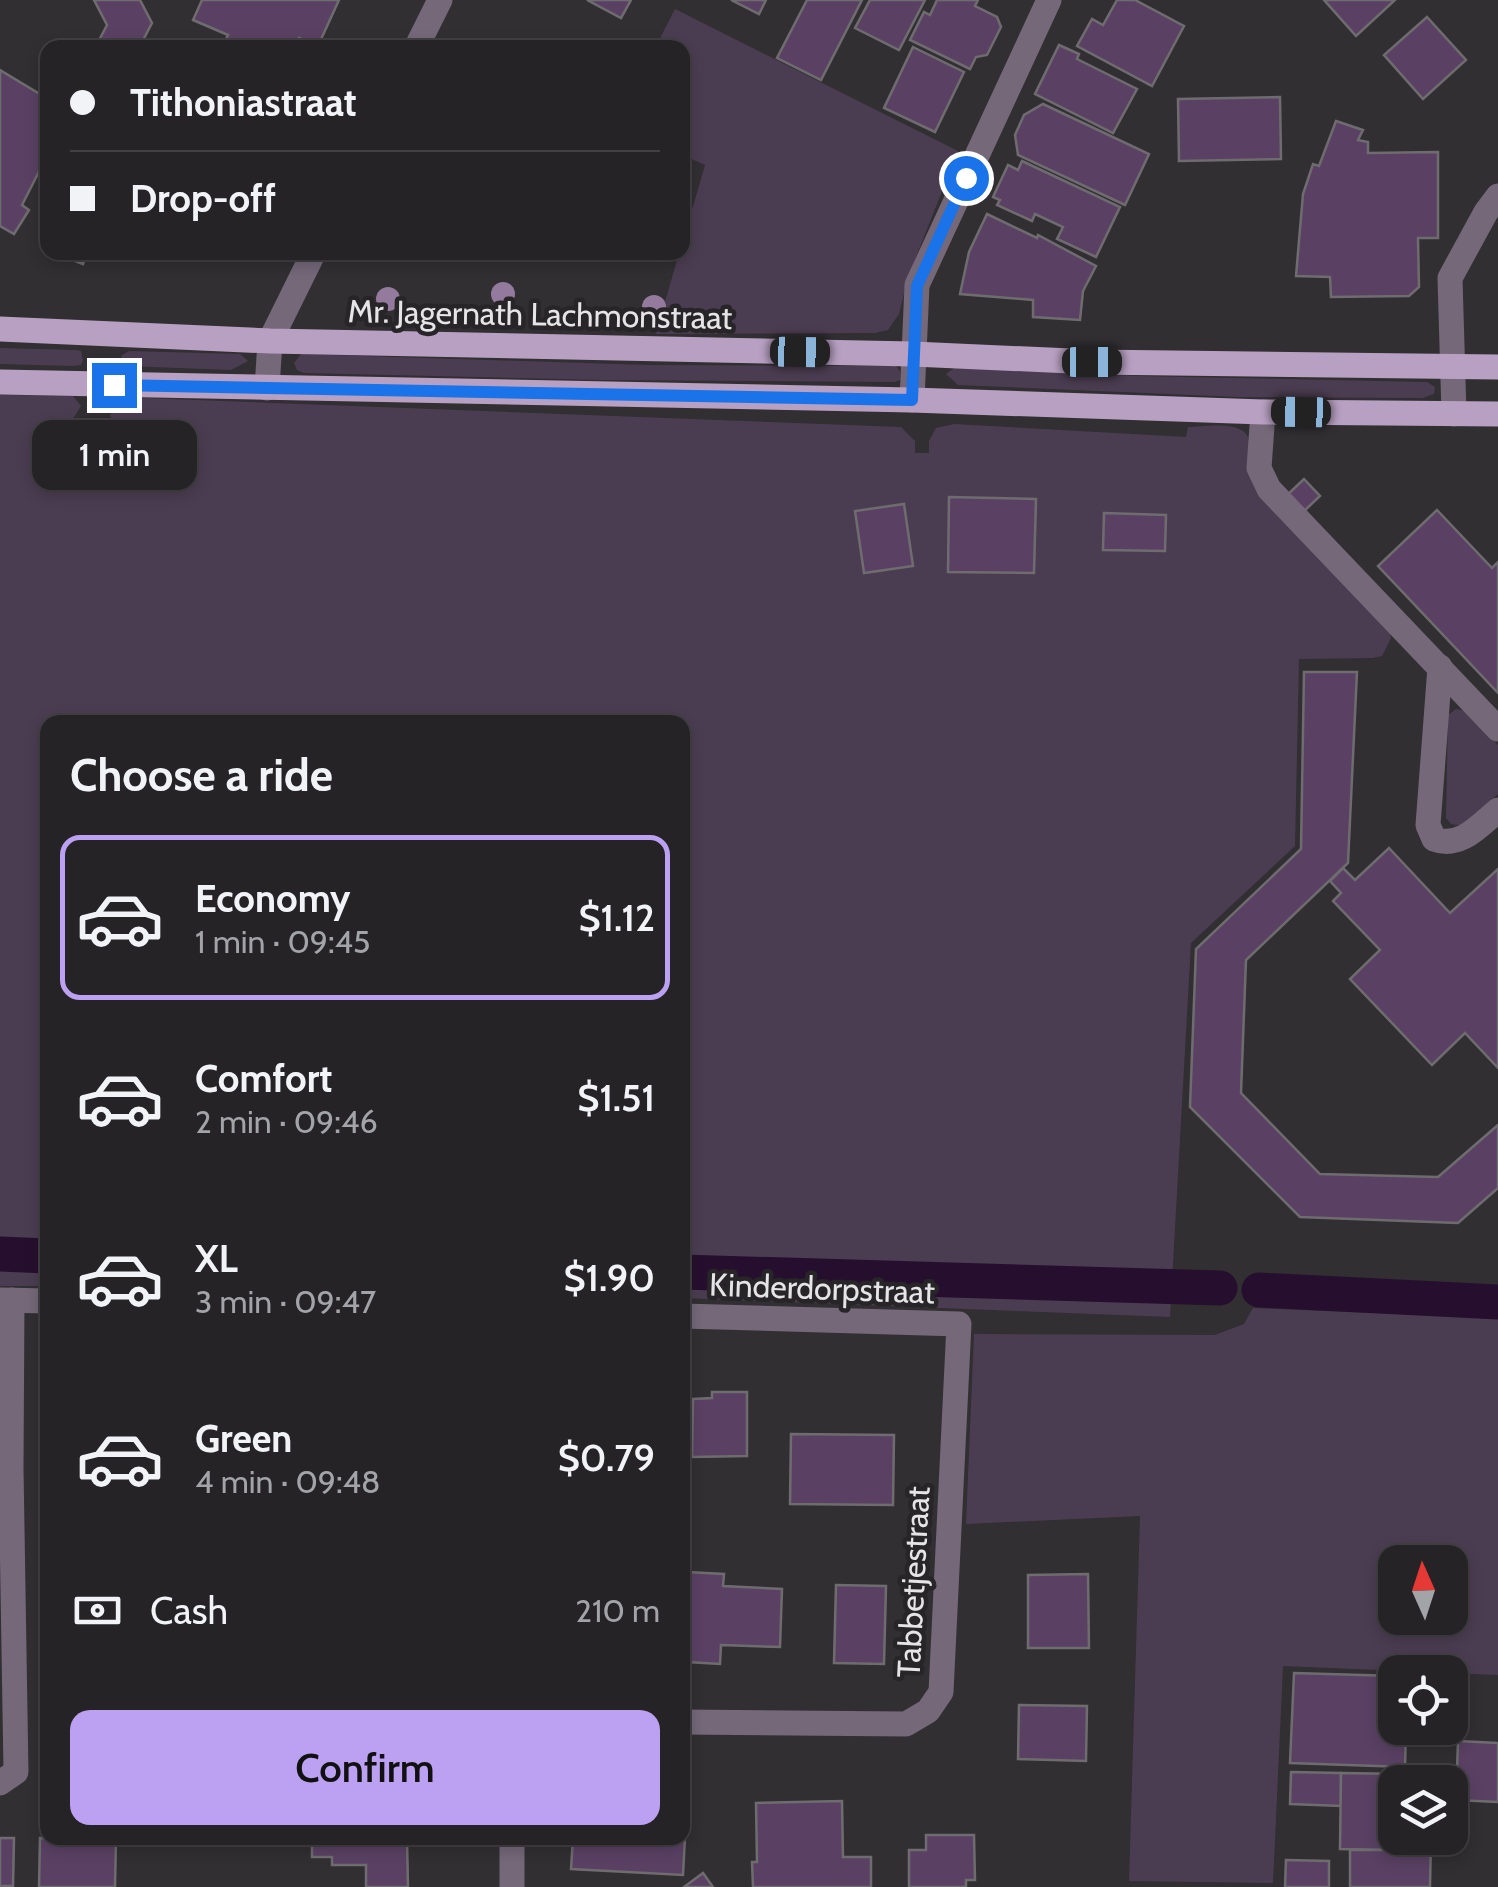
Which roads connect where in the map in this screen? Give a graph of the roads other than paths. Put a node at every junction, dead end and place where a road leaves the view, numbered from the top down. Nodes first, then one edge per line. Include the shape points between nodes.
1 (440, 0) edge
2 (1049, 0) edge
3 (420, 40) edge
4 (1498, 196) edge
5 (310, 260) edge
6 (0, 329) edge
7 (270, 341) junction
8 (914, 354) junction
9 (1454, 366) junction
10 (1498, 367) edge
11 (0, 382) edge
12 (267, 388) junction
13 (912, 400) junction
14 (1263, 412) junction
15 (1454, 414) junction
16 (1498, 414) edge
17 (1440, 667) junction
18 (1498, 729) edge
19 (1498, 810) edge
20 (6, 1300) edge
21 (40, 1301) edge
22 (690, 1316) edge
23 (959, 1324) joint
24 (6, 1468) edge
25 (690, 1722) edge
26 (0, 1783) edge
27 (512, 1845) edge
28 (512, 1887) edge

1 - 3 street
2 - 8 street via 917,286
4 - 9 street via 1450,278
5 - 7 street
6 - 7 main road, Mr. Jagernath Lachmonstraat
7 - 8 main road, Mr. Jagernath Lachmonstraat
7 - 12 street
8 - 9 main road, Mr. Jagernath Lachmonstraat
8 - 13 street
9 - 10 main road, Mr. Jagernath Lachmonstraat
9 - 15 street
11 - 12 main road
12 - 13 main road
13 - 14 main road
14 - 15 main road
14 - 17 street via 1259,468 1269,489
15 - 16 main road
17 - 18 street
17 - 19 street via 1428,825 1434,839 1446,844
20 - 21 street
20 - 24 street
22 - 23 street, Kinderdorpstraat
23 - 25 street, Tabbetjestraat via 942,1692 906,1724
24 - 26 street via 16,1772
27 - 28 street

